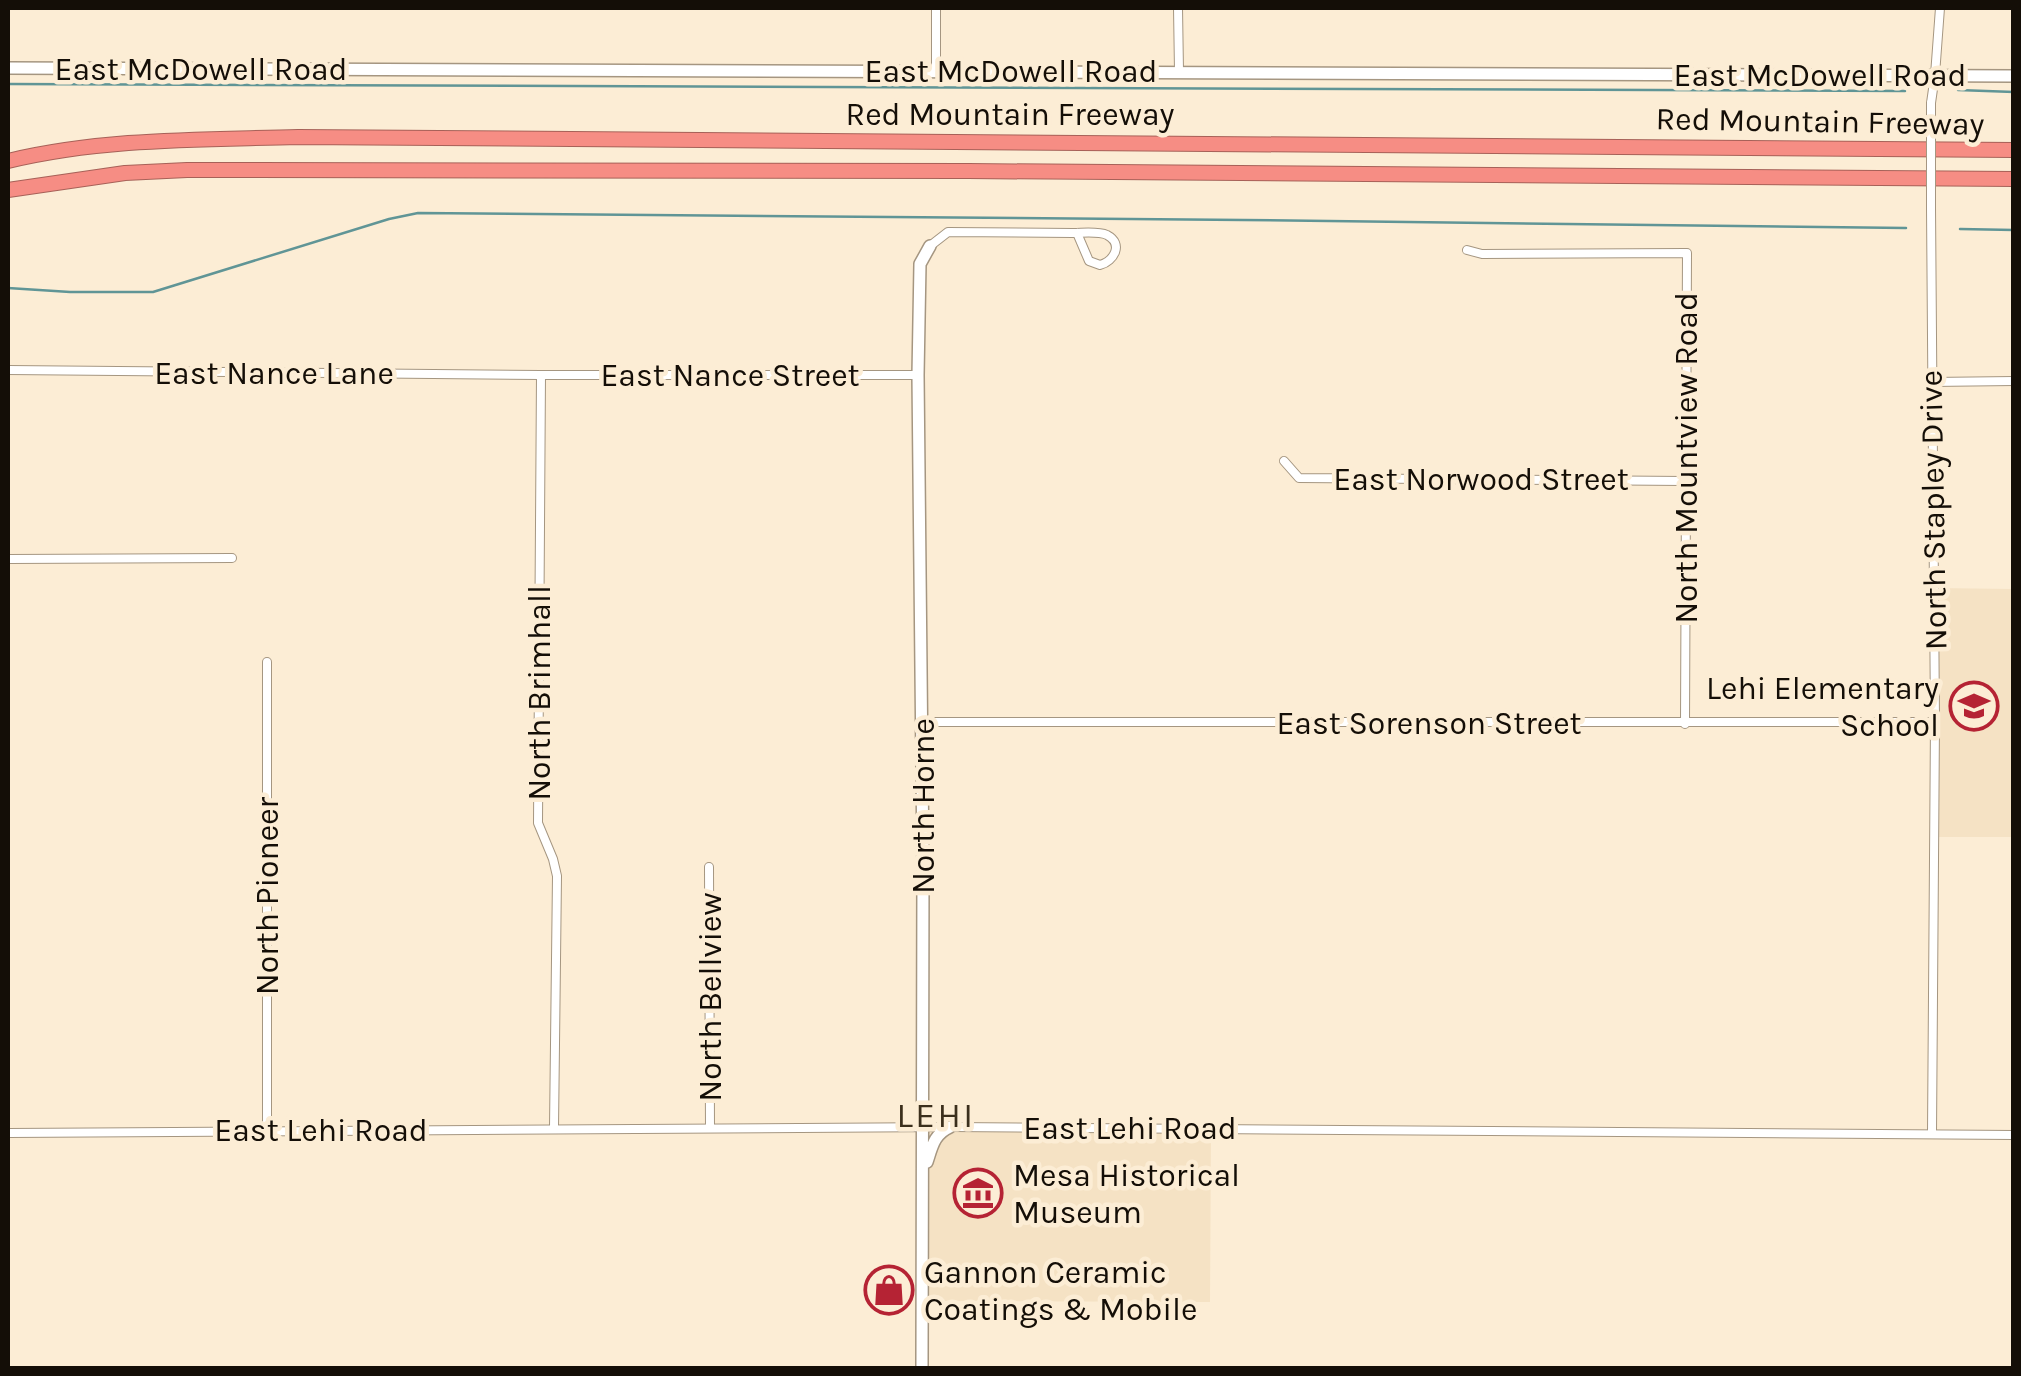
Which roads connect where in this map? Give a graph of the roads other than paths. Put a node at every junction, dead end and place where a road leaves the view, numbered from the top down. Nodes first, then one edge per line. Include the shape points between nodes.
1 (936, 8) edge
2 (1178, 8) edge
3 (1940, 8) edge
4 (8, 68) edge
5 (936, 70) junction
6 (1178, 71) junction
7 (1935, 75) junction
8 (2014, 76) edge
9 (2014, 150) edge
10 (8, 161) edge
11 (2014, 179) edge
12 (8, 190) edge
13 (1077, 233) junction
14 (930, 246) joint
15 (1467, 250) dead end
16 (8, 370) edge
17 (541, 375) junction
18 (918, 375) junction
19 (2014, 380) edge
20 (1931, 382) junction
21 (1284, 461) dead end
22 (1686, 481) junction
23 (232, 558) dead end
24 (8, 560) edge
25 (267, 662) dead end
26 (922, 722) junction
27 (1935, 722) junction
28 (1685, 724) junction
29 (709, 867) dead end
30 (922, 1127) junction
31 (950, 1127) junction
32 (554, 1128) junction
33 (710, 1128) junction
34 (268, 1130) junction
35 (8, 1133) edge
36 (1932, 1133) junction
37 (2014, 1134) edge
38 (923, 1191) junction
39 (922, 1368) edge

1 - 5 street
2 - 6 street
3 - 7 street, North Stapley Drive
4 - 5 street, East McDowell Road
5 - 6 street, East McDowell Road
6 - 7 street, East McDowell Road
7 - 8 street, East McDowell Road
7 - 20 street, North Stapley Drive, bridge
9 - 10 highway, Red Mountain Freeway via 298,138 124,142
11 - 12 highway, Red Mountain Freeway via 187,170
13 - 13 street via 1110,237 1116,248 1112,260 1100,266 1088,261
13 - 14 street via 948,232
14 - 18 street, North Horne via 920,264
15 - 22 street, North Mountview Road via 1687,253
16 - 17 street, East Nance Lane
17 - 18 street, East Nance Street
17 - 32 street, North Brimhall via 538,824 558,876
18 - 26 street, North Horne
19 - 20 street
20 - 27 street, North Stapley Drive
21 - 22 street, East Norwood Street via 1300,478
22 - 28 street, North Mountview Road
23 - 24 street
25 - 34 street, North Pioneer
26 - 28 street, East Sorenson Street
26 - 30 street, North Horne
27 - 28 street, East Sorenson Street
27 - 36 street, North Stapley Drive
29 - 33 street, North Bellview
30 - 31 street, East Lehi Road
30 - 33 street, East Lehi Road
30 - 38 street, North Horne
31 - 36 street, East Lehi Road
31 - 38 street via 932,1144
32 - 33 street, East Lehi Road
32 - 34 street, East Lehi Road
34 - 35 street, East Lehi Road
36 - 37 street, East Lehi Road
38 - 39 street, North Horne

